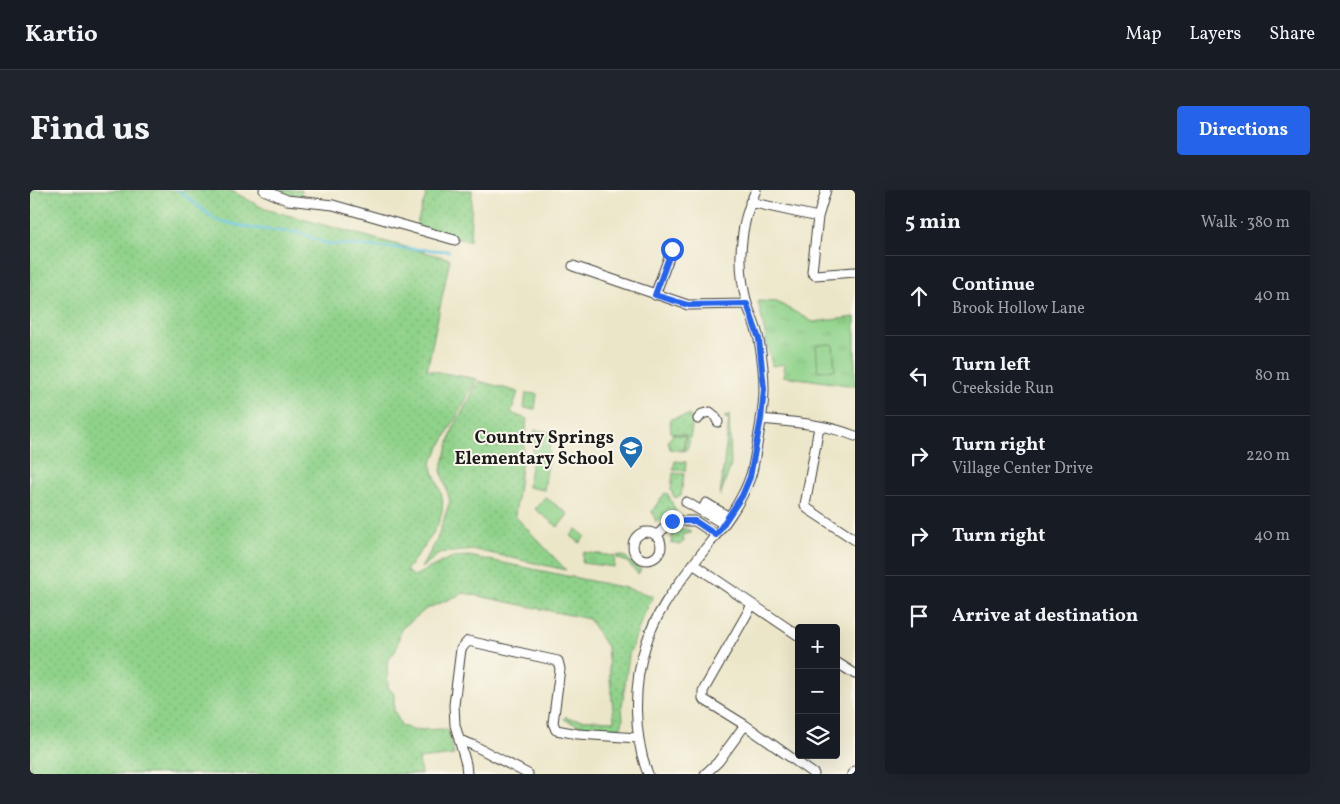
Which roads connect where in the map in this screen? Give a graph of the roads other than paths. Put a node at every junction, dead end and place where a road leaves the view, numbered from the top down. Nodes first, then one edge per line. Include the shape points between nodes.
1 (264, 190) edge
2 (756, 190) edge
3 (826, 190) edge
4 (750, 202) junction
5 (818, 217) junction
6 (455, 240) dead end
7 (672, 249) dead end
8 (573, 266) dead end
9 (855, 272) edge
10 (655, 295) junction
11 (747, 304) junction
12 (698, 419) dead end
13 (761, 419) junction
14 (718, 422) dead end
15 (820, 427) junction
16 (855, 436) edge
17 (686, 502) dead end
18 (726, 520) junction
19 (658, 537) dead end
20 (715, 537) junction
21 (855, 540) edge
22 (693, 564) junction
23 (752, 605) junction
24 (795, 633) edge
25 (840, 665) edge
26 (855, 674) edge
27 (745, 725) junction
28 (638, 738) junction
29 (459, 740) junction
30 (855, 771) edge
31 (467, 774) edge
32 (528, 774) edge
33 (648, 774) edge
34 (705, 774) edge
35 (814, 774) edge
36 (852, 774) edge

1 - 6 street via 287,200 333,205
2 - 4 street
3 - 5 street
4 - 5 street
4 - 11 street via 742,232 741,262
5 - 9 street via 812,272 815,275
7 - 10 street
8 - 10 street
10 - 11 street via 688,305
11 - 13 street via 759,339 764,389
12 - 14 street via 710,412
13 - 15 street
13 - 18 street via 750,477
15 - 16 street
15 - 21 street via 805,505
17 - 18 street
18 - 20 street
19 - 20 street via 674,524 693,524
20 - 22 street
22 - 23 street
22 - 28 street via 665,603 646,642 640,665
23 - 24 street
23 - 27 street via 703,691 702,699
25 - 26 street
27 - 34 street
27 - 35 street
28 - 29 street via 556,730 553,723 560,669 558,661 468,641 461,650 454,693 454,718
28 - 33 street
29 - 31 street
29 - 32 street
30 - 36 street

